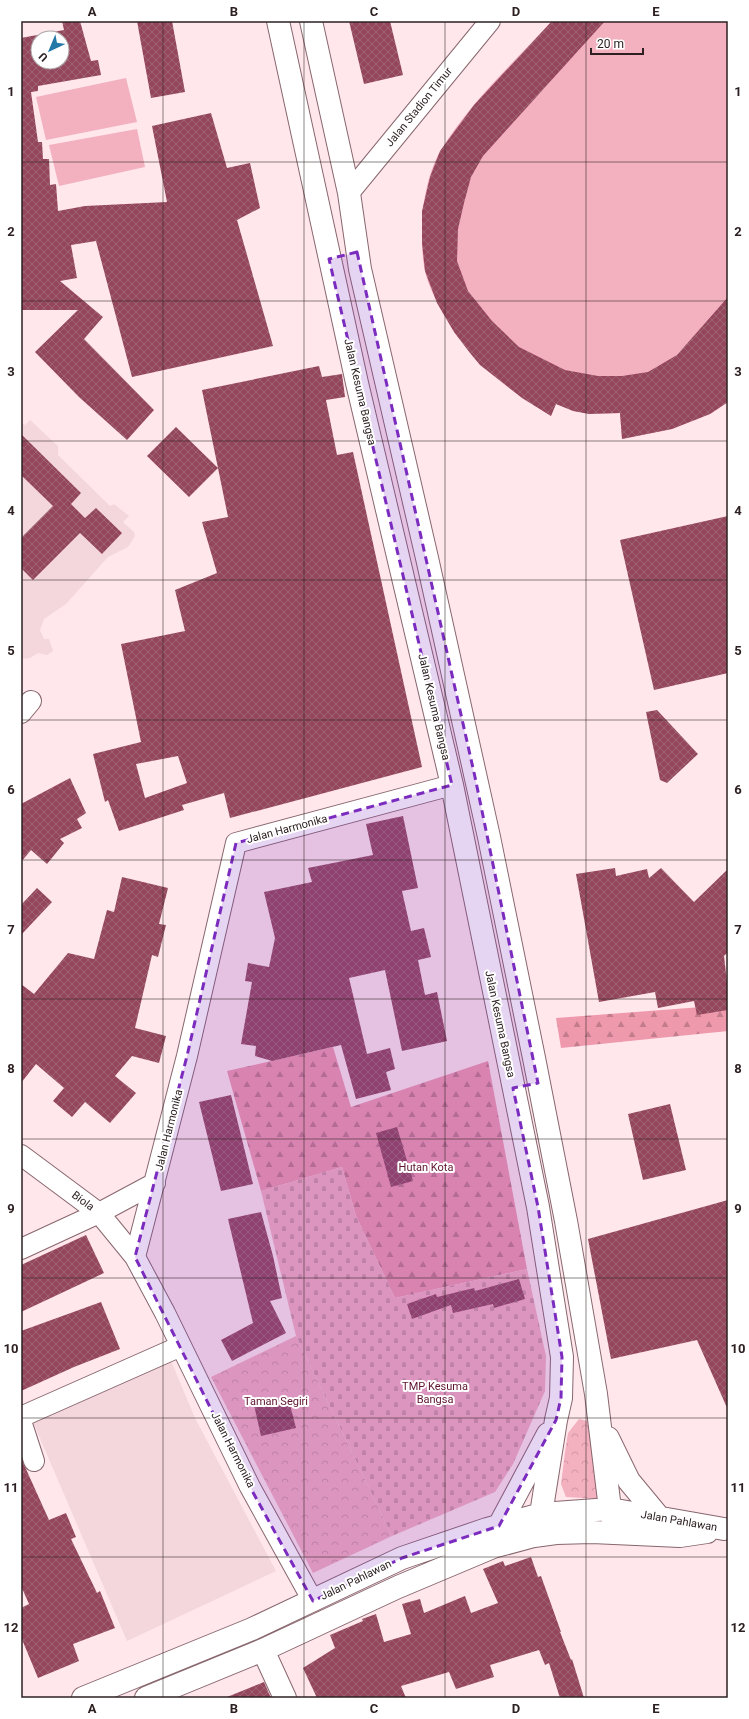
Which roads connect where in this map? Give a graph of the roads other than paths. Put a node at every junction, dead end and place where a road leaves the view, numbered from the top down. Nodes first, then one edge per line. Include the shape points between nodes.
1 (278, 21) edge
2 (311, 21) edge
3 (490, 21) edge
4 (349, 194) junction
5 (357, 252) junction
6 (329, 259) junction
7 (385, 379) junction
8 (357, 383) junction
9 (452, 785) junction
10 (534, 1058) junction
11 (508, 1062) junction
12 (538, 1083) junction
13 (513, 1088) junction
14 (21, 1155) edge
15 (155, 1183) junction
16 (99, 1213) junction
17 (21, 1250) edge
18 (135, 1257) junction
19 (181, 1346) junction
20 (599, 1419) junction
21 (21, 1420) edge
22 (556, 1420) junction
23 (34, 1461) dead end
24 (610, 1509) junction
25 (541, 1514) junction
26 (658, 1516) junction
27 (499, 1526) junction
28 (726, 1529) edge
29 (616, 1532) junction
30 (540, 1536) junction
31 (313, 1601) junction
32 (263, 1650) junction
33 (83, 1698) edge
34 (146, 1698) edge
35 (285, 1698) edge

1 - 6 street, Jalan Kesuma Bangsa
2 - 4 street
3 - 4 street, Jalan Stadion Timur
4 - 5 street
5 - 6 street
5 - 7 street
6 - 8 street, Jalan Kesuma Bangsa
7 - 8 street
7 - 10 street via 427,558
8 - 9 street, Jalan Kesuma Bangsa
9 - 11 street, Jalan Kesuma Bangsa
9 - 15 street, Jalan Harmonika via 236,843
10 - 11 street
10 - 12 street
11 - 13 street, Jalan Kesuma Bangsa
12 - 13 street
12 - 20 street via 566,1221
13 - 22 street, Jalan Kesuma Bangsa via 538,1207 561,1351 561,1398
14 - 16 street, Biola
15 - 16 street
15 - 18 street, Jalan Harmonika
16 - 17 street
16 - 18 street, Biola
18 - 19 street, Jalan Harmonika
19 - 21 street via 22,1416
19 - 31 street, Jalan Harmonika via 250,1487
20 - 24 street
20 - 26 street via 629,1481
21 - 23 street
22 - 25 street
22 - 27 street
24 - 25 street, Jalan Pahlawan
24 - 26 street, Jalan Pahlawan
24 - 29 street
25 - 27 street, Jalan Pahlawan
25 - 30 street
26 - 28 street, Jalan Pahlawan
27 - 31 street, Jalan Pahlawan via 486,1528 402,1558
28 - 29 street, Jalan Pahlawan via 680,1536
29 - 30 street, Jalan Pahlawan
30 - 32 street, Jalan Pahlawan via 493,1547 449,1564
31 - 33 street, Jalan Pahlawan via 252,1629
32 - 34 street, Jalan Pahlawan
32 - 35 street

